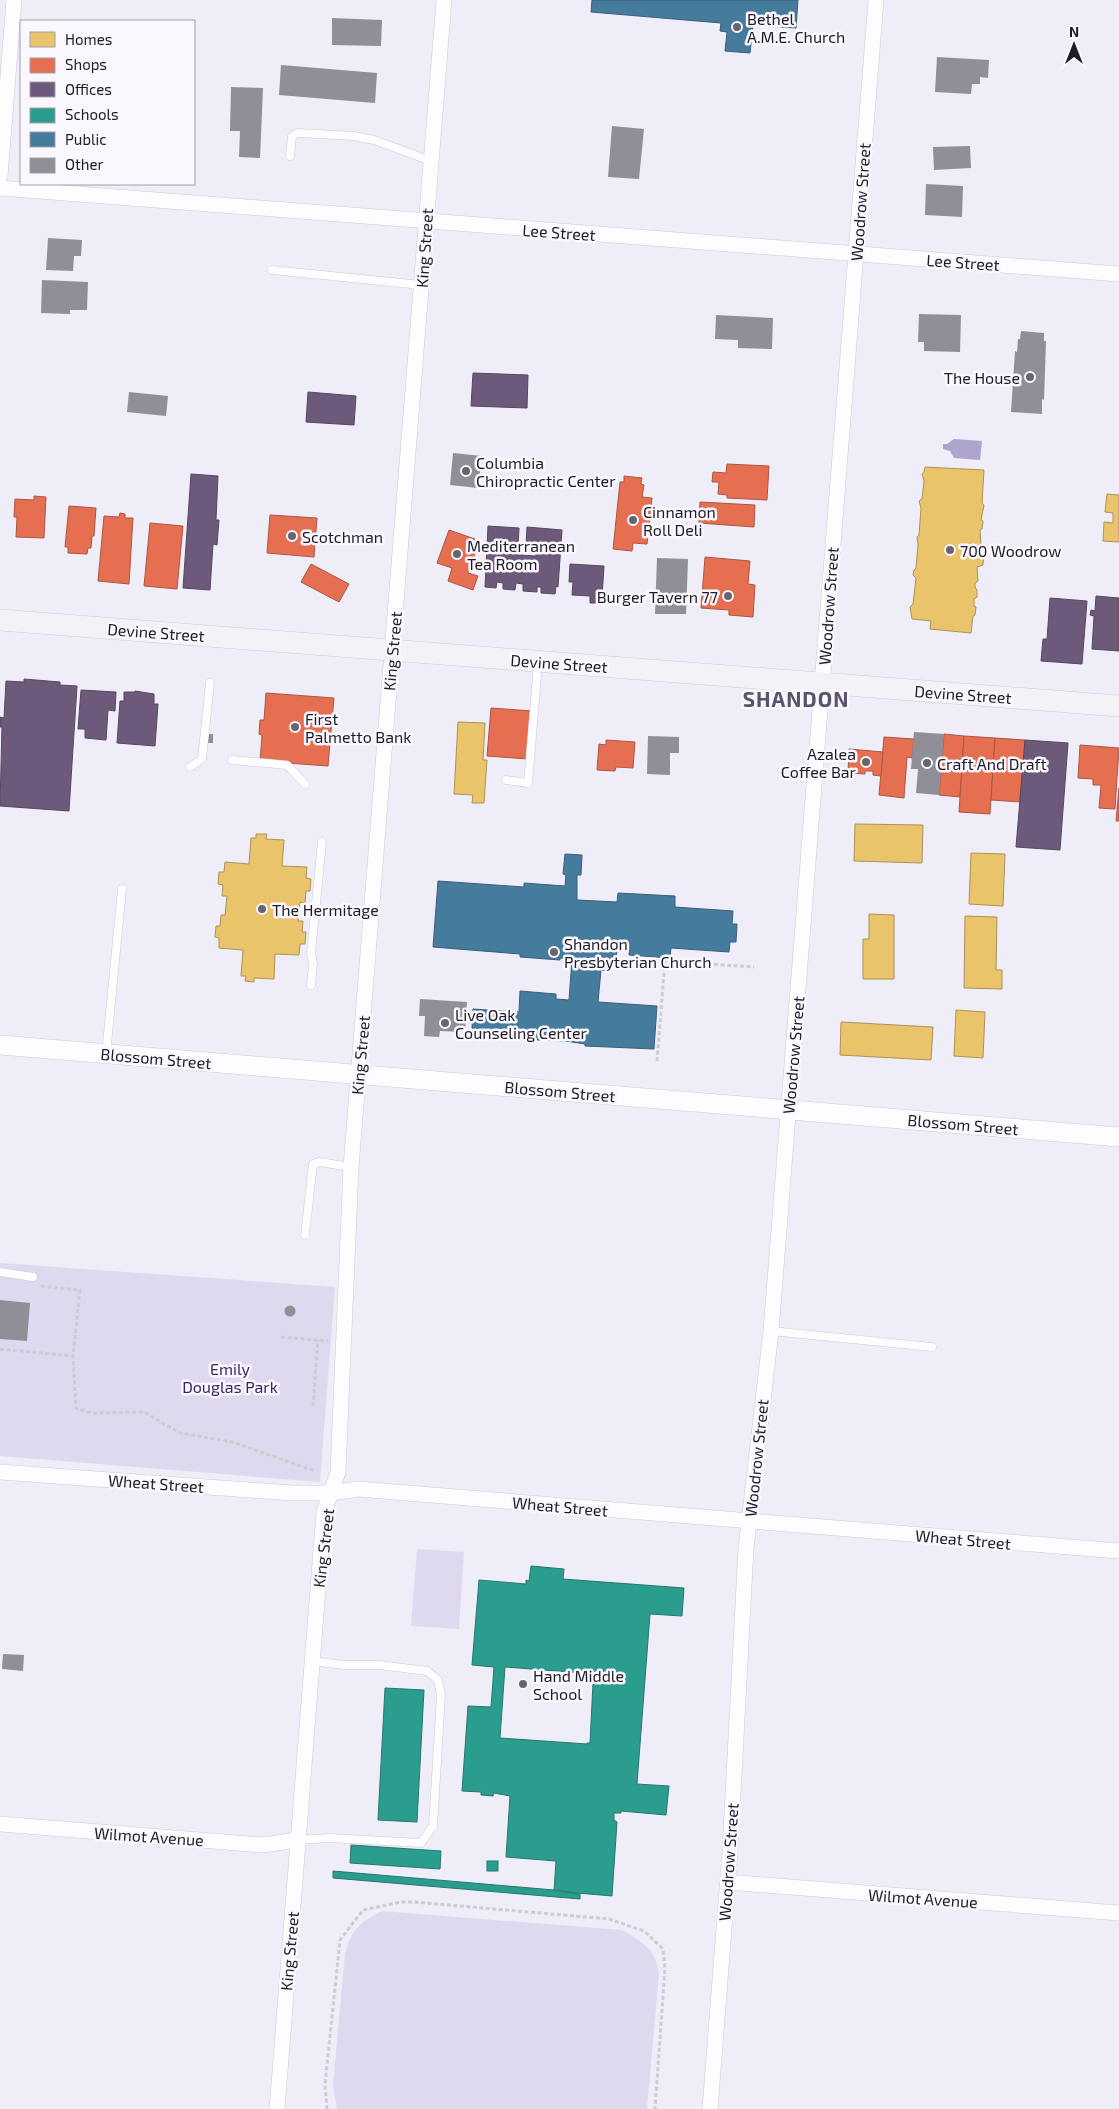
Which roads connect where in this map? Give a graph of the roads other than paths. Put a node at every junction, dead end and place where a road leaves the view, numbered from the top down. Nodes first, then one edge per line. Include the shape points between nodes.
1 (14, 0) edge
2 (444, 0) edge
3 (876, 0) edge
4 (290, 156) dead end
5 (431, 161) junction
6 (0, 176) edge
7 (0, 188) edge
8 (426, 221) junction
9 (856, 255) junction
10 (272, 270) dead end
11 (1119, 274) edge
12 (421, 285) junction
13 (0, 620) edge
14 (392, 650) junction
15 (538, 661) junction
16 (210, 683) dead end
17 (822, 683) junction
18 (1119, 706) edge
19 (232, 760) dead end
20 (190, 767) dead end
21 (506, 780) dead end
22 (304, 784) dead end
23 (322, 842) dead end
24 (122, 889) dead end
25 (311, 986) dead end
26 (0, 1045) edge
27 (106, 1054) junction
28 (359, 1074) junction
29 (788, 1110) junction
30 (1119, 1136) edge
31 (351, 1167) junction
32 (305, 1235) dead end
33 (0, 1272) edge
34 (33, 1277) dead end
35 (771, 1331) junction
36 (932, 1347) dead end
37 (0, 1472) edge
38 (331, 1493) junction
39 (749, 1522) junction
40 (1119, 1551) edge
41 (311, 1661) junction
42 (0, 1824) edge
43 (298, 1840) junction
44 (727, 1882) junction
45 (1119, 1913) edge
46 (277, 2109) edge
47 (710, 2109) edge

1 - 6 street
2 - 5 street, King Street
3 - 9 street, Woodrow Street
4 - 5 lane via 292,136 298,133 374,140
5 - 8 street, King Street
7 - 8 street, Lee Street
8 - 9 street, Lee Street
8 - 12 street, King Street
9 - 11 street, Lee Street
9 - 17 street, Woodrow Street
10 - 12 lane
12 - 14 street, King Street
13 - 14 main road, Devine Street
14 - 15 main road, Devine Street
14 - 28 street, King Street
15 - 17 main road, Devine Street
15 - 21 lane via 528,783
16 - 20 lane via 202,759
17 - 18 main road, Devine Street
17 - 29 street, Woodrow Street
19 - 22 lane via 287,765
23 - 25 lane via 311,953
24 - 27 lane
26 - 27 street, Blossom Street
27 - 28 street, Blossom Street
28 - 29 street, Blossom Street
28 - 31 street, King Street
29 - 30 street, Blossom Street
29 - 35 street, Woodrow Street
31 - 32 lane via 313,1164
31 - 38 street, King Street via 338,1472
33 - 34 lane
35 - 36 lane
35 - 39 street, Woodrow Street
37 - 38 street, Wheat Street
38 - 39 street, Wheat Street via 358,1489
38 - 41 street, King Street via 324,1512
39 - 40 street, Wheat Street
39 - 44 street, Woodrow Street
41 - 43 street, King Street
41 - 43 lane via 427,1670 438,1680 441,1695 433,1826 421,1843 330,1838
42 - 43 street, Wilmot Avenue via 262,1844
43 - 46 street, King Street
44 - 45 street, Wilmot Avenue
44 - 47 street, Woodrow Street

